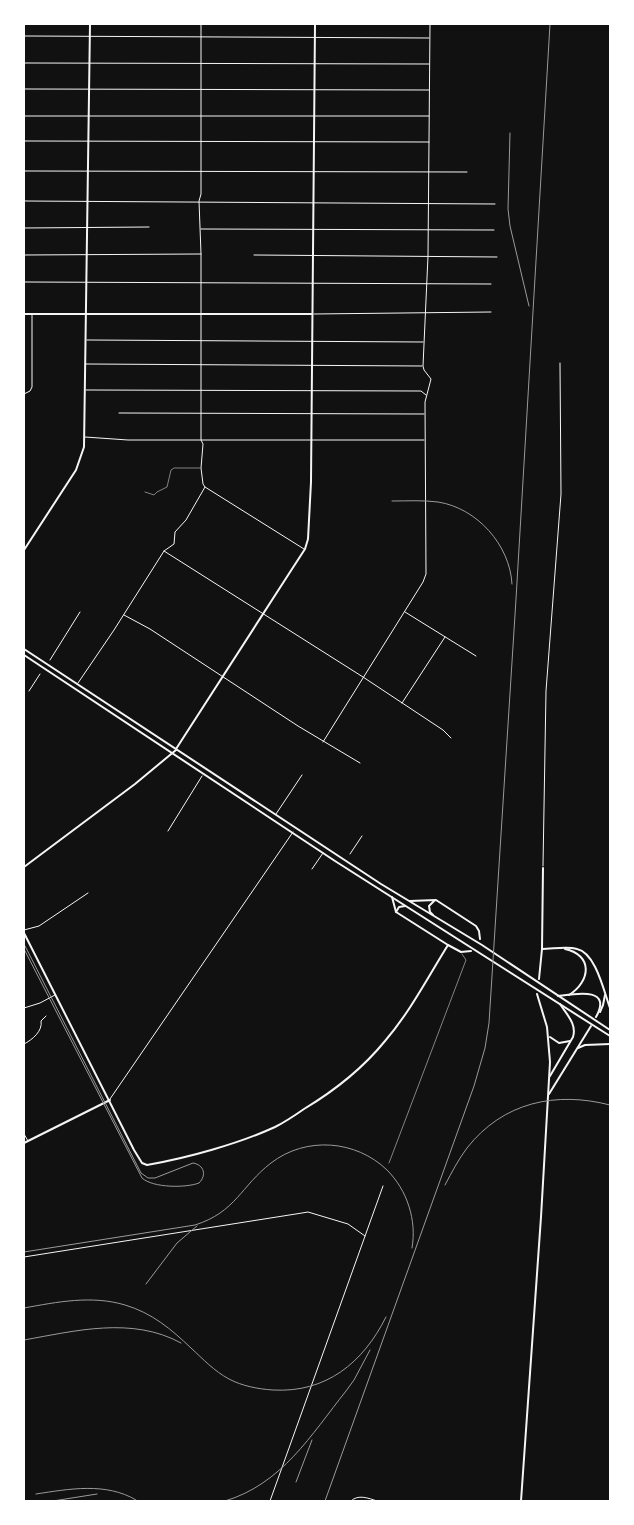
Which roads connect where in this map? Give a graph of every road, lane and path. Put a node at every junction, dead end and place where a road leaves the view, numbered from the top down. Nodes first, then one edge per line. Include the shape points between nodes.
1 (90, 24) edge
2 (201, 24) edge
3 (315, 24) edge
4 (430, 24) edge
5 (24, 36) edge
6 (89, 36) junction
7 (201, 37) junction
8 (315, 38) junction
9 (430, 38) junction
10 (24, 63) edge
11 (89, 63) junction
12 (202, 64) junction
13 (314, 64) junction
14 (430, 64) junction
15 (24, 89) edge
16 (89, 89) junction
17 (201, 89) junction
18 (314, 90) junction
19 (430, 90) junction
20 (24, 116) edge
21 (88, 116) junction
22 (201, 116) junction
23 (314, 116) junction
24 (430, 116) junction
25 (24, 141) edge
26 (88, 142) junction
27 (314, 142) junction
28 (429, 142) junction
29 (200, 143) junction
30 (24, 171) edge
31 (88, 171) junction
32 (201, 171) junction
33 (429, 171) junction
34 (313, 172) junction
35 (467, 172) dead end
36 (24, 201) edge
37 (87, 201) junction
38 (199, 201) junction
39 (313, 202) junction
40 (428, 202) junction
41 (495, 204) dead end
42 (87, 227) junction
43 (149, 227) dead end
44 (24, 228) edge
45 (201, 229) junction
46 (313, 229) junction
47 (428, 229) junction
48 (494, 230) dead end
49 (201, 254) junction
50 (24, 255) edge
51 (254, 255) dead end
52 (87, 256) junction
53 (312, 256) junction
54 (428, 256) junction
55 (496, 257) dead end
56 (24, 282) edge
57 (87, 282) junction
58 (201, 283) junction
59 (312, 283) junction
60 (426, 283) junction
61 (491, 284) dead end
62 (491, 312) dead end
63 (425, 313) junction
64 (24, 314) edge
65 (32, 314) junction
66 (87, 314) junction
67 (202, 314) junction
68 (312, 314) junction
69 (86, 340) junction
70 (201, 341) junction
71 (312, 341) junction
72 (424, 342) junction
73 (560, 363) dead end
74 (86, 364) junction
75 (312, 365) junction
76 (201, 366) junction
77 (423, 366) junction
78 (86, 390) junction
79 (201, 390) junction
80 (312, 390) junction
81 (24, 394) edge
82 (426, 395) junction
83 (119, 413) dead end
84 (200, 414) junction
85 (311, 414) junction
86 (424, 414) junction
87 (85, 437) junction
88 (200, 440) junction
89 (311, 440) junction
90 (425, 440) junction
91 (202, 468) junction
92 (205, 487) junction
93 (145, 492) dead end
94 (304, 549) junction
95 (24, 550) edge
96 (164, 551) junction
97 (405, 611) junction
98 (80, 612) dead end
99 (123, 614) junction
100 (264, 614) junction
101 (446, 636) junction
102 (24, 649) edge
103 (24, 655) edge
104 (476, 656) dead end
105 (50, 660) dead end
106 (40, 674) dead end
107 (223, 677) junction
108 (363, 677) junction
109 (77, 684) junction
110 (29, 691) dead end
111 (402, 703) junction
112 (451, 738) dead end
113 (323, 742) junction
114 (176, 749) junction
115 (174, 753) junction
116 (360, 763) dead end
117 (207, 770) junction
118 (203, 775) junction
119 (302, 775) dead end
120 (275, 815) junction
121 (295, 828) junction
122 (168, 831) dead end
123 (293, 832) junction
124 (362, 836) dead end
125 (323, 853) junction
126 (350, 854) dead end
127 (24, 868) edge
128 (543, 868) joint
129 (312, 869) dead end
130 (88, 892) dead end
131 (392, 897) junction
132 (405, 899) junction
133 (436, 900) junction
134 (405, 906) junction
135 (396, 912) junction
136 (434, 916) junction
137 (24, 930) edge
138 (24, 934) edge
139 (480, 939) dead end
140 (448, 945) junction
141 (542, 949) junction
142 (562, 949) junction
143 (471, 951) dead end
144 (461, 952) junction
145 (539, 979) dead end
146 (604, 993) junction
147 (537, 994) dead end
148 (569, 994) junction
149 (56, 995) junction
150 (558, 996) junction
151 (558, 1002) junction
152 (24, 1008) edge
153 (610, 1008) edge
154 (598, 1014) junction
155 (46, 1016) dead end
156 (596, 1017) dead end
157 (591, 1026) dead end
158 (610, 1030) edge
159 (549, 1035) junction
160 (610, 1036) edge
161 (572, 1040) junction
162 (24, 1044) edge
163 (610, 1044) edge
164 (576, 1049) junction
165 (548, 1083) junction
166 (554, 1085) junction
167 (548, 1096) junction
168 (110, 1100) junction
169 (24, 1134) edge
170 (28, 1141) junction
171 (24, 1143) edge
172 (389, 1163) dead end
173 (383, 1186) dead end
174 (366, 1236) junction
175 (24, 1257) edge
176 (270, 1501) edge
177 (351, 1501) edge
178 (377, 1501) edge
179 (521, 1501) edge

1 - 6 street
2 - 7 street
3 - 8 street
4 - 9 street
5 - 6 street
6 - 7 street
6 - 11 street
7 - 8 street
7 - 12 street
8 - 9 street
8 - 13 street
9 - 14 street
10 - 11 street
11 - 12 street
11 - 16 street
12 - 13 street
12 - 17 street
13 - 14 street
13 - 18 street
14 - 19 street
15 - 16 street
16 - 17 street
16 - 21 street
17 - 18 street
17 - 22 street
18 - 19 street
18 - 23 street
19 - 24 street
20 - 21 street
21 - 22 street
21 - 26 street
22 - 23 street
22 - 29 street
23 - 24 street
23 - 27 street
24 - 28 street
25 - 26 street
26 - 29 street
26 - 31 street
27 - 28 street
27 - 29 street
27 - 34 street
28 - 33 street
29 - 32 street
30 - 31 street
31 - 32 street
31 - 37 street
32 - 34 street
32 - 38 street
33 - 34 street
33 - 35 street
33 - 40 street
34 - 39 street
36 - 37 street
37 - 38 street
37 - 42 street
38 - 39 street
38 - 45 street
39 - 40 street
39 - 46 street
40 - 41 street
40 - 47 street
42 - 43 street
42 - 44 street
42 - 52 street
45 - 46 street
45 - 49 street
46 - 47 street
46 - 53 street
47 - 48 street
47 - 54 street
49 - 52 street
49 - 58 street
50 - 52 street
51 - 53 street
52 - 57 street
53 - 54 street
53 - 59 street
54 - 55 street
54 - 60 street
56 - 57 street
57 - 58 street
57 - 66 street
58 - 59 street
58 - 67 street
59 - 60 street
59 - 68 street
60 - 61 street
60 - 63 street
62 - 63 street
63 - 68 street
63 - 72 street
64 - 65 street
65 - 66 street
65 - 81 street via 32,387
66 - 67 street
66 - 69 street
67 - 68 street
67 - 70 street
68 - 71 street
69 - 70 street
69 - 74 street
70 - 71 street
70 - 76 street
71 - 72 street
71 - 75 street
72 - 77 street
73 - 128 street via 561,494 546,698
74 - 76 street
74 - 78 street
75 - 76 street
75 - 77 street
75 - 80 street
76 - 79 street
77 - 82 street via 431,379
78 - 79 street
78 - 87 street
79 - 80 street
79 - 84 street
80 - 82 street via 421,391
80 - 85 street
82 - 86 street
83 - 84 street
84 - 85 street
84 - 88 street
85 - 86 street
85 - 89 street
86 - 90 street
87 - 88 street
87 - 95 street via 76,470
88 - 89 street
88 - 91 street via 203,444
89 - 90 street
89 - 94 street via 310,525
90 - 97 street via 426,574
91 - 92 street
91 - 93 lane via 174,468 167,487 154,496
92 - 94 street
92 - 96 street via 175,532 174,544
94 - 100 street
96 - 99 street
96 - 100 street
97 - 101 street
97 - 108 street
98 - 105 street
99 - 107 street
99 - 109 street
100 - 107 street
100 - 108 street
101 - 104 street
101 - 111 street
102 - 109 street
103 - 115 street
106 - 110 street
107 - 113 street
107 - 114 street
108 - 111 street
108 - 113 street
109 - 114 street
111 - 112 street
113 - 116 street
114 - 115 street
114 - 117 street
115 - 118 street
115 - 127 street
117 - 118 street
117 - 120 street
118 - 122 street
118 - 123 street
119 - 120 street
120 - 121 street
121 - 123 street
121 - 132 street
123 - 125 street
123 - 168 street
124 - 126 street
125 - 129 street
125 - 131 street
128 - 141 street
130 - 137 street via 39,926
131 - 134 street
131 - 135 street
132 - 133 street
132 - 136 street
133 - 136 street via 429,906
133 - 139 street via 476,926
134 - 135 street
134 - 151 street
135 - 140 street
136 - 150 street
138 - 149 street
140 - 144 street
140 - 168 street via 402,1019 372,1056 330,1092 276,1127 221,1146 144,1165
141 - 142 street
141 - 145 street
142 - 146 street via 577,948 587,954
142 - 148 street via 578,955 585,968 583,983
143 - 144 street
144 - 172 lane via 466,960
146 - 153 street
146 - 154 street via 604,1006
147 - 159 street
148 - 150 street
148 - 154 street via 586,992 594,995 600,1005
149 - 152 street
149 - 168 street
150 - 158 street
151 - 160 street
151 - 161 street via 574,1024
154 - 156 street
155 - 162 street via 40,1029
157 - 164 street
159 - 161 street via 554,1042
159 - 165 street
161 - 165 street
163 - 164 street via 585,1045
164 - 166 street
165 - 166 street
165 - 167 street
166 - 167 street
167 - 179 street
168 - 170 street
169 - 170 street
170 - 171 street
173 - 174 street
174 - 175 street via 348,1224 308,1212
174 - 176 street
177 - 178 street via 357,1497

